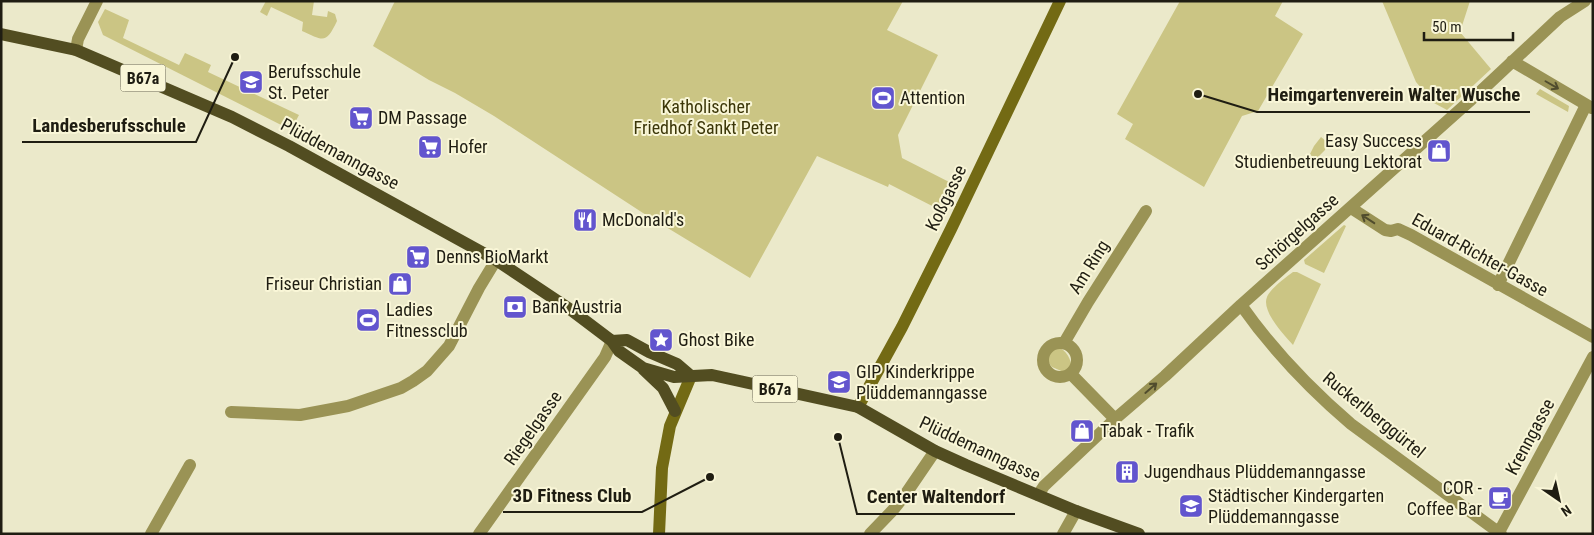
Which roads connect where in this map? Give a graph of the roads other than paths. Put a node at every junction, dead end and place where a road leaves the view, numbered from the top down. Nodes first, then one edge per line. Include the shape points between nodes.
1 (97, 1) edge
2 (1060, 1) edge
3 (1585, 1) edge
4 (1, 34) edge
5 (76, 50) junction
6 (1512, 61) junction
7 (1589, 107) edge
8 (1351, 208) junction
9 (1146, 211) dead end
10 (496, 260) junction
11 (1498, 284) junction
12 (1241, 305) junction
13 (1593, 338) edge
14 (612, 341) junction
15 (1064, 343) junction
16 (1593, 357) edge
17 (643, 368) junction
18 (1071, 374) junction
19 (691, 376) junction
20 (858, 407) junction
21 (675, 411) junction
22 (231, 412) dead end
23 (1114, 419) junction
24 (935, 451) junction
25 (190, 465) dead end
26 (1038, 495) junction
27 (1076, 511) junction
28 (1131, 533) edge
29 (1499, 533) edge
30 (151, 534) edge
31 (479, 534) edge
32 (659, 534) edge
33 (870, 534) edge
34 (1063, 534) edge

1 - 5 street
2 - 20 main road, Koßgasse via 902,327
3 - 6 street, Schörgelgasse via 1560,17
4 - 5 main road, Plüddemanngasse / B67a
5 - 10 main road, Plüddemanngasse / B67a via 232,117
6 -> 7 street
6 - 8 street, Schörgelgasse
7 - 11 street
11 -> 8 street, Eduard-Richter-Gasse via 1400,230 1385,230
8 - 12 street, Schörgelgasse
9 - 15 street, Am Ring
10 - 14 main road, Plüddemanngasse / B67a
10 - 22 street via 449,346 427,371 401,388 348,406 300,415
11 - 13 street, Eduard-Richter-Gasse
23 -> 12 street, Schörgelgasse
12 - 29 street, Ruckerlberggürtel via 1273,347 1335,410
14 - 17 main road, Plüddemanngasse / B67a via 619,351
14 - 19 main road, Plüddemanngasse / B67a via 627,340 677,364
14 - 31 street, Riegelgasse via 605,357
15 - 18 street via 1077,356
15 - 18 street, Am Ring via 1048,348 1043,357 1044,367 1056,377
16 - 29 street, Krenngasse
17 - 19 main road, Plüddemanngasse / B67a via 674,376
17 - 21 main road via 663,388
18 - 23 street
19 - 20 main road, Plüddemanngasse / B67a via 712,375
19 - 21 main road
20 - 24 main road, Plüddemanngasse / B67a
21 - 32 main road via 662,468
23 - 26 street, Schörgelgasse
24 - 26 main road, Plüddemanngasse / B67a
24 - 33 street via 905,495
25 - 30 street
26 - 27 main road, Plüddemanngasse / B67a
27 - 28 main road, Plüddemanngasse / B67a
27 - 34 street

